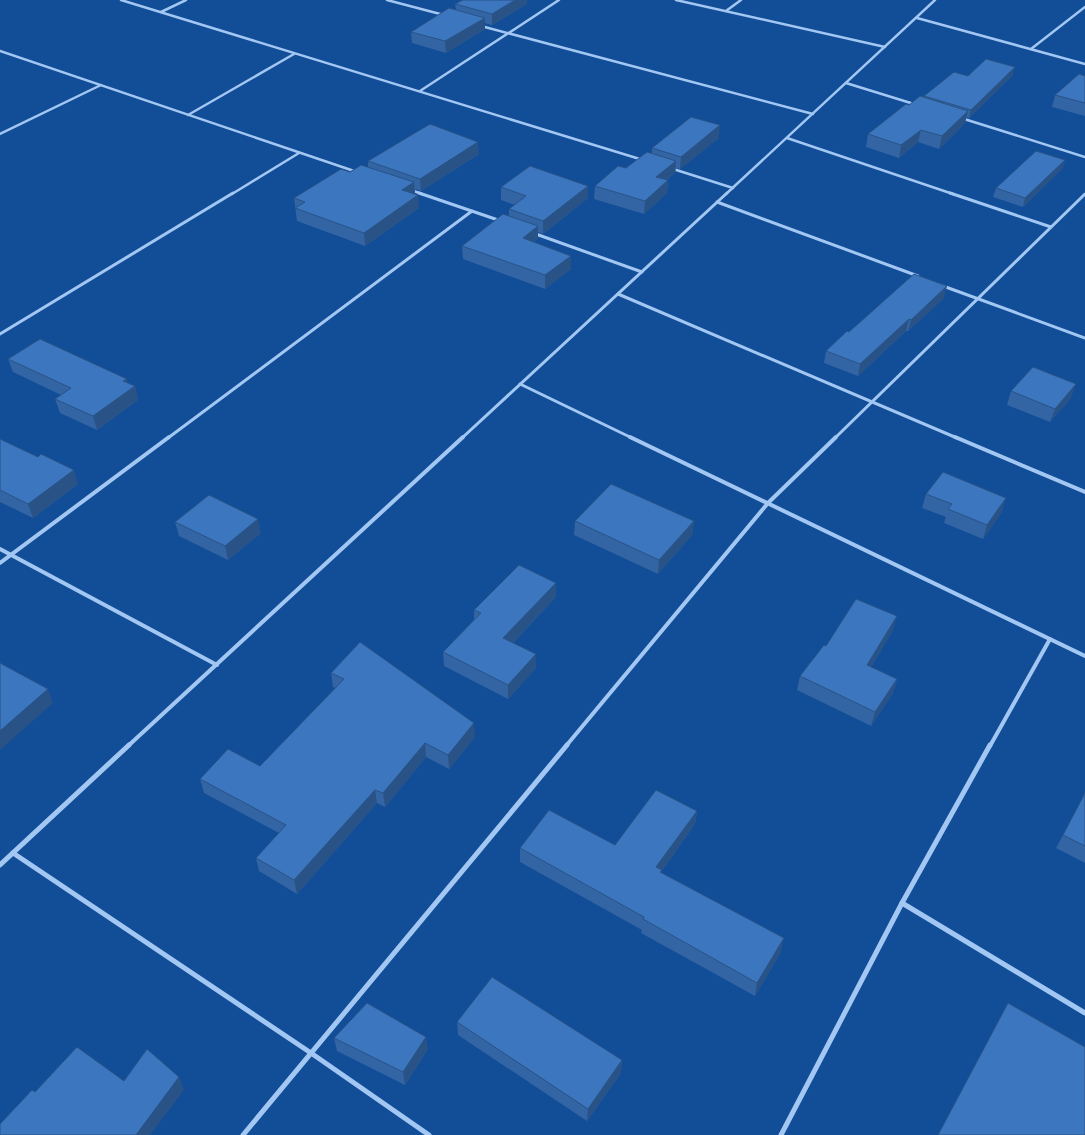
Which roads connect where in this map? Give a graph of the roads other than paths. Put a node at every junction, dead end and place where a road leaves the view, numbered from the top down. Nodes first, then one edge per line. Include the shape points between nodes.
1 (121, 0) edge
2 (186, 0) edge
3 (387, 0) edge
4 (559, 0) edge
5 (676, 0) edge
6 (741, 0) edge
7 (936, 0) edge
8 (1085, 7) edge
9 (726, 11) junction
10 (161, 12) junction
11 (451, 18) edge
12 (917, 18) junction
13 (480, 25) edge
14 (508, 33) junction
15 (885, 47) junction
16 (1031, 49) junction
17 (0, 51) edge
18 (294, 54) junction
19 (1085, 64) edge
20 (846, 83) junction
21 (101, 85) junction
22 (420, 91) junction
23 (922, 106) edge
24 (813, 114) junction
25 (188, 115) junction
26 (959, 118) edge
27 (0, 134) edge
28 (787, 138) junction
29 (300, 153) junction
30 (1085, 156) edge
31 (649, 162) edge
32 (664, 166) edge
33 (359, 173) edge
34 (404, 188) edge
35 (733, 188) junction
36 (1085, 194) edge
37 (717, 202) junction
38 (472, 211) junction
39 (509, 224) edge
40 (1051, 227) junction
41 (531, 232) edge
42 (642, 272) junction
43 (926, 279) edge
44 (940, 285) edge
45 (618, 294) junction
46 (978, 299) junction
47 (0, 334) edge
48 (1085, 338) edge
49 (520, 384) junction
50 (872, 401) junction
51 (1085, 492) edge
52 (768, 504) junction
53 (0, 549) edge
54 (11, 555) junction
55 (0, 563) edge
56 (1050, 639) junction
57 (1085, 656) edge
58 (217, 665) junction
59 (13, 853) junction
60 (0, 865) edge
61 (902, 902) junction
62 (1085, 1013) edge
63 (311, 1053) junction
64 (243, 1135) edge
65 (429, 1135) edge
66 (781, 1135) edge

1 - 10 street
2 - 10 street
3 - 11 street
4 - 14 street
5 - 9 street
6 - 9 street
7 - 12 street
8 - 16 street
9 - 15 street
10 - 18 street
12 - 15 street
12 - 16 street
13 - 14 street
14 - 22 street
14 - 24 street
15 - 20 street
16 - 19 street
17 - 21 street
18 - 22 street
18 - 25 street
20 - 23 street
20 - 24 street
21 - 25 street
21 - 27 street
22 - 31 street
24 - 28 street
25 - 29 street
26 - 30 street
28 - 35 street
28 - 40 street
29 - 33 street
29 - 47 street
32 - 35 street
34 - 38 street
35 - 37 street
36 - 40 street
37 - 42 street
37 - 43 street
38 - 39 street
38 - 54 street
40 - 46 street
41 - 42 street
42 - 45 street
44 - 46 street
45 - 49 street
45 - 50 street
46 - 48 street
46 - 50 street
49 - 52 street
49 - 58 street
50 - 51 street
50 - 52 street
52 - 56 street
52 - 63 street
53 - 54 street
54 - 55 street
54 - 58 street
56 - 57 street
56 - 61 street
58 - 59 street
59 - 60 street
59 - 63 street
61 - 62 street
61 - 66 street
63 - 64 street
63 - 65 street

